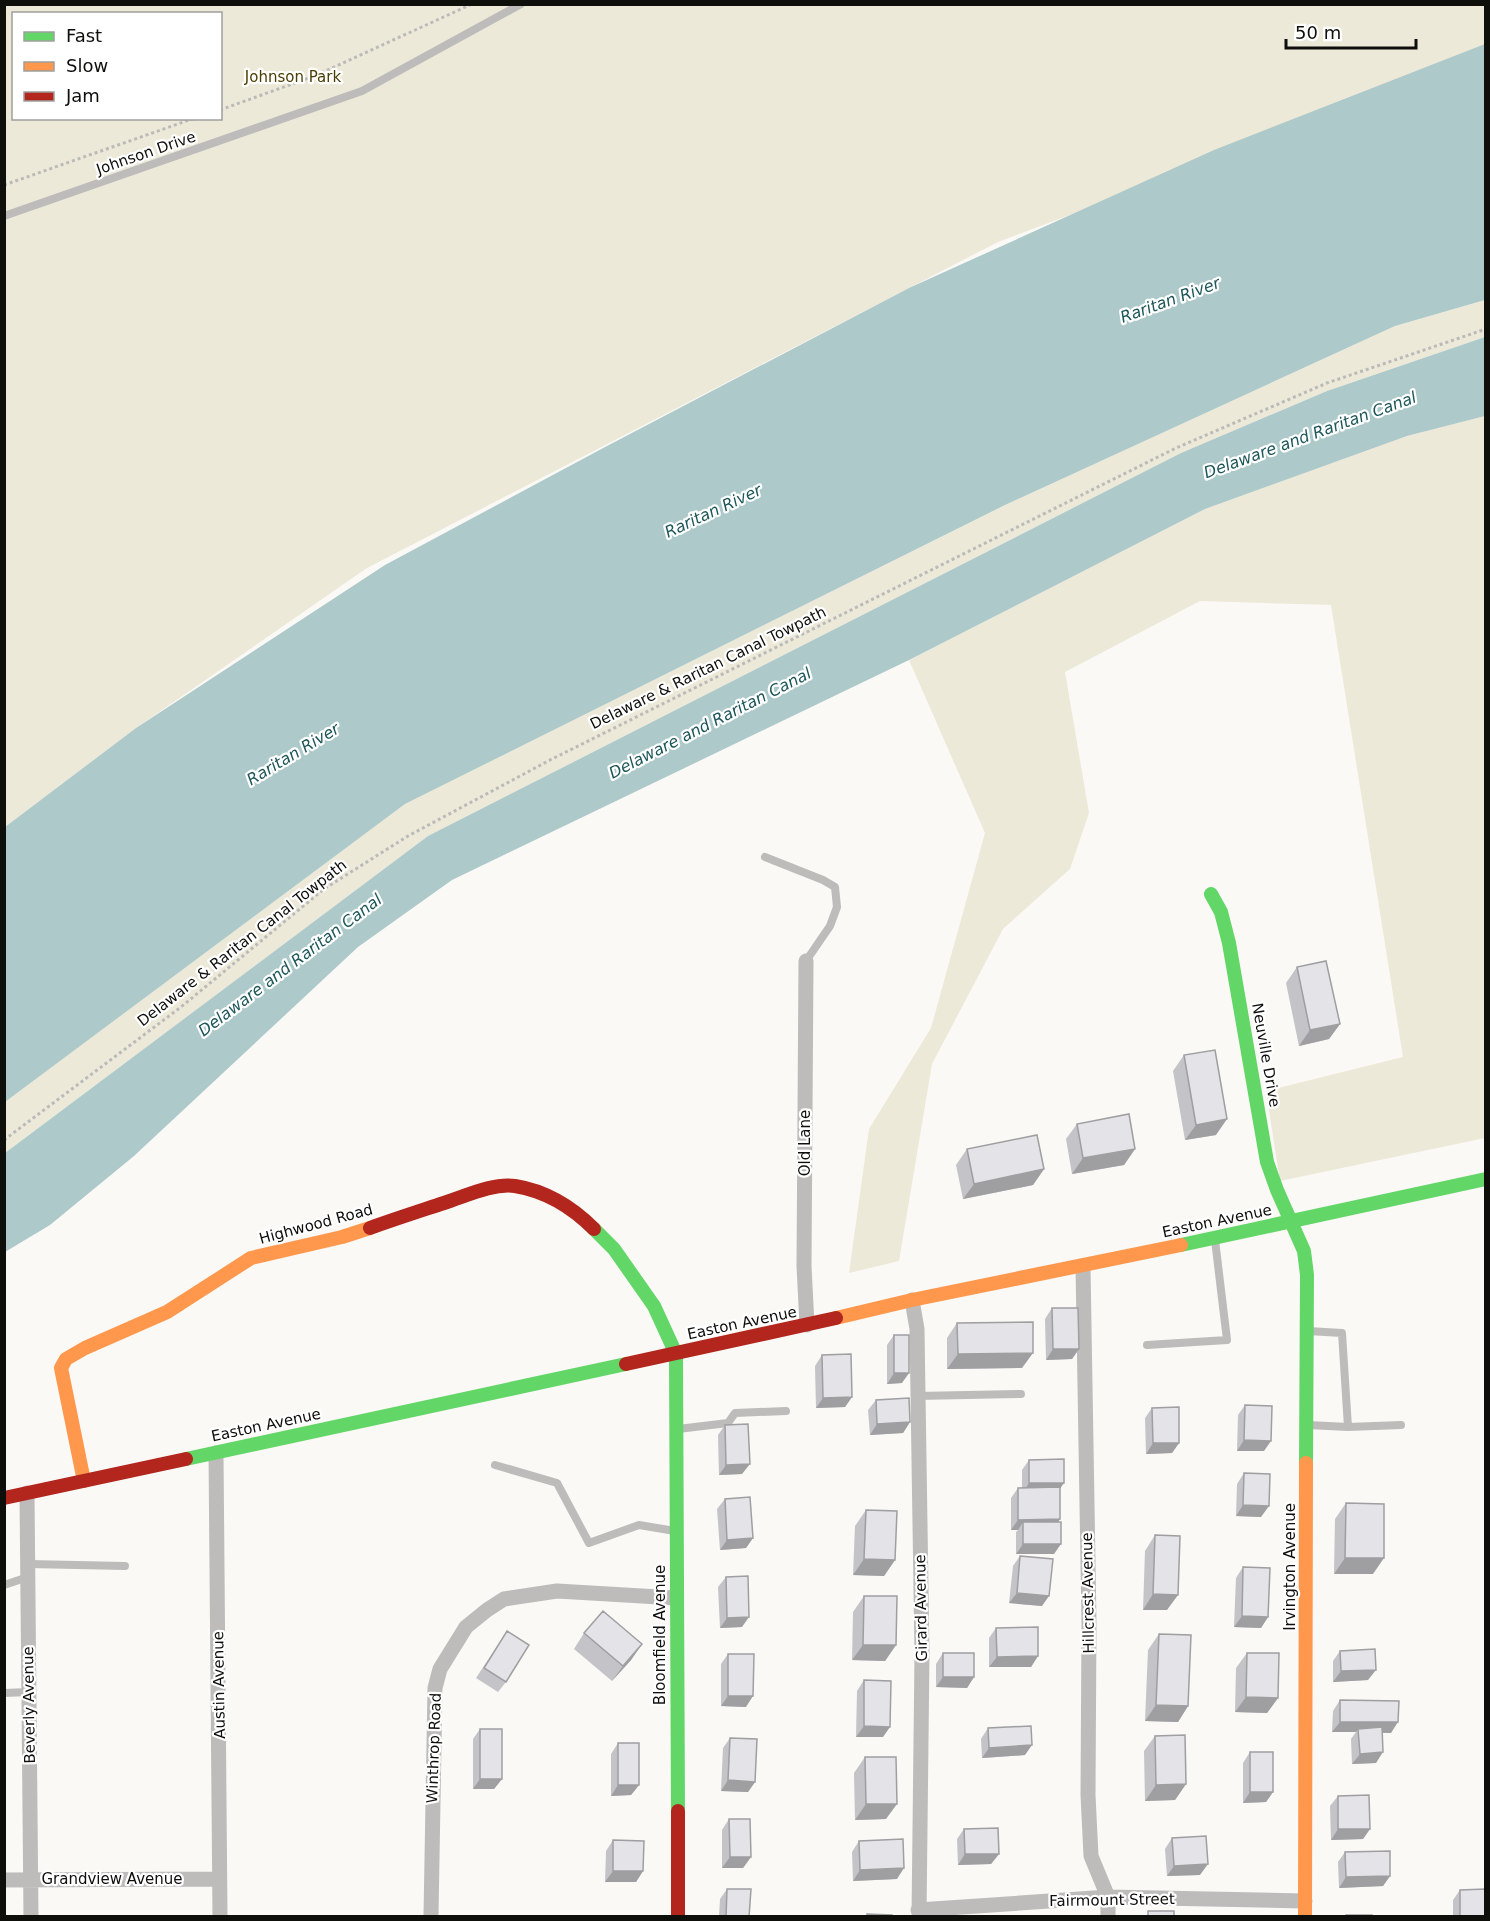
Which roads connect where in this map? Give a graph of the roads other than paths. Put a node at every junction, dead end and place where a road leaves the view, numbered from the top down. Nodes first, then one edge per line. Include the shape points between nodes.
1 (521, 4) edge
2 (4, 216) edge
3 (765, 856) dead end
4 (1211, 894) dead end
5 (806, 961) joint
6 (1485, 1179) edge
7 (1291, 1221) junction
8 (1215, 1238) junction
9 (1083, 1266) junction
10 (912, 1300) junction
11 (807, 1325) junction
12 (1307, 1331) junction
13 (1148, 1345) dead end
14 (676, 1354) junction
15 (1022, 1394) dead end
16 (917, 1396) junction
17 (786, 1411) dead end
18 (1307, 1425) junction
19 (1401, 1425) dead end
20 (1348, 1427) junction
21 (676, 1429) junction
22 (216, 1453) junction
23 (495, 1465) dead end
24 (84, 1481) junction
25 (27, 1493) junction
26 (4, 1498) edge
27 (676, 1531) junction
28 (125, 1566) dead end
29 (28, 1571) junction
30 (4, 1586) edge
31 (676, 1598) junction
32 (29, 1692) junction
33 (4, 1693) edge
34 (219, 1879) junction
35 (4, 1880) edge
36 (31, 1880) junction
37 (1108, 1897) junction
38 (1305, 1909) edge
39 (918, 1913) edge
40 (32, 1917) edge
41 (220, 1917) edge
42 (431, 1917) edge
43 (678, 1917) edge
44 (1108, 1917) edge

1 - 2 lane, Johnson Drive via 363,91
3 - 5 lane via 835,887 837,907 830,926
4 - 7 street, Neuville Drive via 1221,912 1229,943 1267,1162
5 - 11 street, Old Lane
6 - 7 street, Easton Avenue
7 - 8 street, Easton Avenue
7 - 12 street, Irvington Avenue via 1304,1251
8 - 9 street, Easton Avenue
8 - 13 lane via 1227,1340
9 - 10 street, Easton Avenue
9 - 37 street, Hillcrest Avenue via 1088,1794 1092,1856
10 - 11 street, Easton Avenue
10 - 16 street, Girard Avenue via 917,1329
11 - 14 street, Easton Avenue
12 - 18 street, Irvington Avenue
12 - 20 lane via 1342,1333
14 - 21 street, Bloomfield Avenue
14 - 22 street, Easton Avenue
14 - 24 street, Highwood Road via 654,1306 614,1249 584,1219 551,1196 514,1186 497,1187 342,1238 251,1258 167,1312 66,1359 61,1368
15 - 16 lane
16 - 39 street, Girard Avenue via 922,1654
17 - 21 lane via 735,1413 728,1423
18 - 20 lane
18 - 38 street, Irvington Avenue
19 - 20 lane
21 - 27 street, Bloomfield Avenue
22 - 24 street, Easton Avenue
22 - 34 street, Austin Avenue
23 - 27 lane via 557,1483 589,1543 639,1525
24 - 25 street, Easton Avenue
25 - 26 street, Easton Avenue
25 - 29 street, Beverly Avenue
27 - 31 street, Bloomfield Avenue
28 - 29 lane
29 - 30 lane
29 - 32 street, Beverly Avenue
31 - 42 street, Winthrop Road via 557,1591 504,1599 466,1627 440,1669 435,1688
31 - 43 street, Bloomfield Avenue
32 - 33 lane
32 - 36 street, Beverly Avenue
34 - 36 street, Grandview Avenue
34 - 41 street, Austin Avenue
35 - 36 street, Grandview Avenue
36 - 40 street, Beverly Avenue
37 - 38 street, Fairmount Street
37 - 39 street, Fairmount Street
37 - 44 street, Hillcrest Avenue

